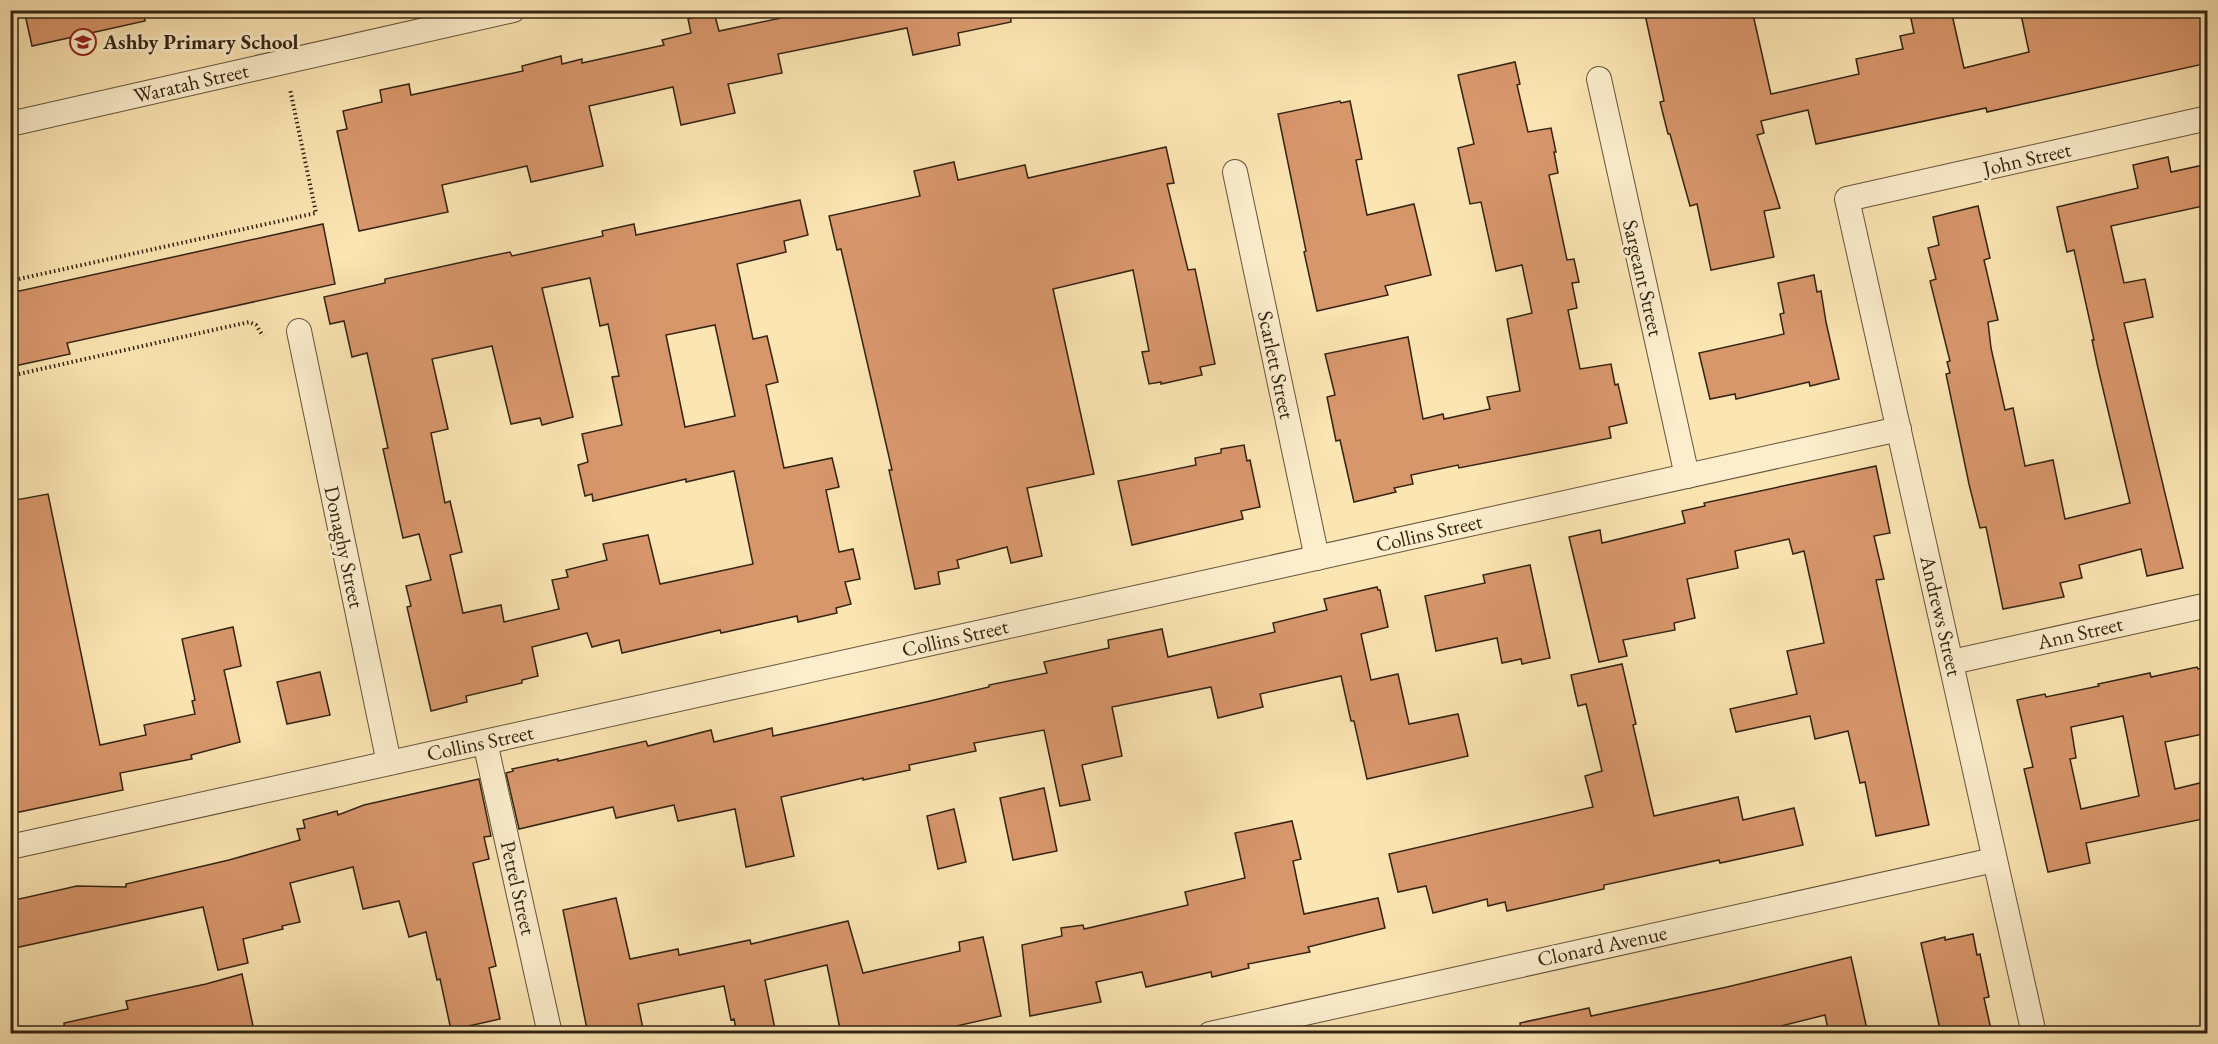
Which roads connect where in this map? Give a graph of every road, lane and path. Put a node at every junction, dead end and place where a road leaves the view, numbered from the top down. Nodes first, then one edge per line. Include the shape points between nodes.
1 (513, 10) edge
2 (285, 62) junction
3 (1599, 79) dead end
4 (2208, 118) edge
5 (10, 124) edge
6 (1235, 172) dead end
7 (1847, 199) joint
8 (10, 281) edge
9 (299, 331) dead end
10 (263, 336) dead end
11 (10, 376) edge
12 (1899, 429) junction
13 (1687, 476) junction
14 (1317, 558) junction
15 (2208, 605) edge
16 (1952, 662) junction
17 (485, 742) junction
18 (389, 763) junction
19 (10, 847) edge
20 (1994, 860) junction
21 (550, 1034) edge
22 (1210, 1034) edge
23 (2034, 1034) edge

1 - 2 street, Waratah Street
2 - 5 street, Waratah Street
2 - 8 path via 316,213
3 - 13 street, Sargeant Street
4 - 7 street, John Street
6 - 14 street, Scarlett Street
7 - 12 street, Andrews Street
9 - 18 street, Donaghy Street
10 - 11 path via 249,322
12 - 13 street, Collins Street
12 - 16 street, Andrews Street
13 - 14 street, Collins Street
14 - 17 street, Collins Street
15 - 16 street, Ann Street
16 - 20 street, Andrews Street
17 - 18 street, Collins Street
17 - 21 street, Petrel Street
18 - 19 street, Collins Street
20 - 22 street, Clonard Avenue
20 - 23 street, Andrews Street

